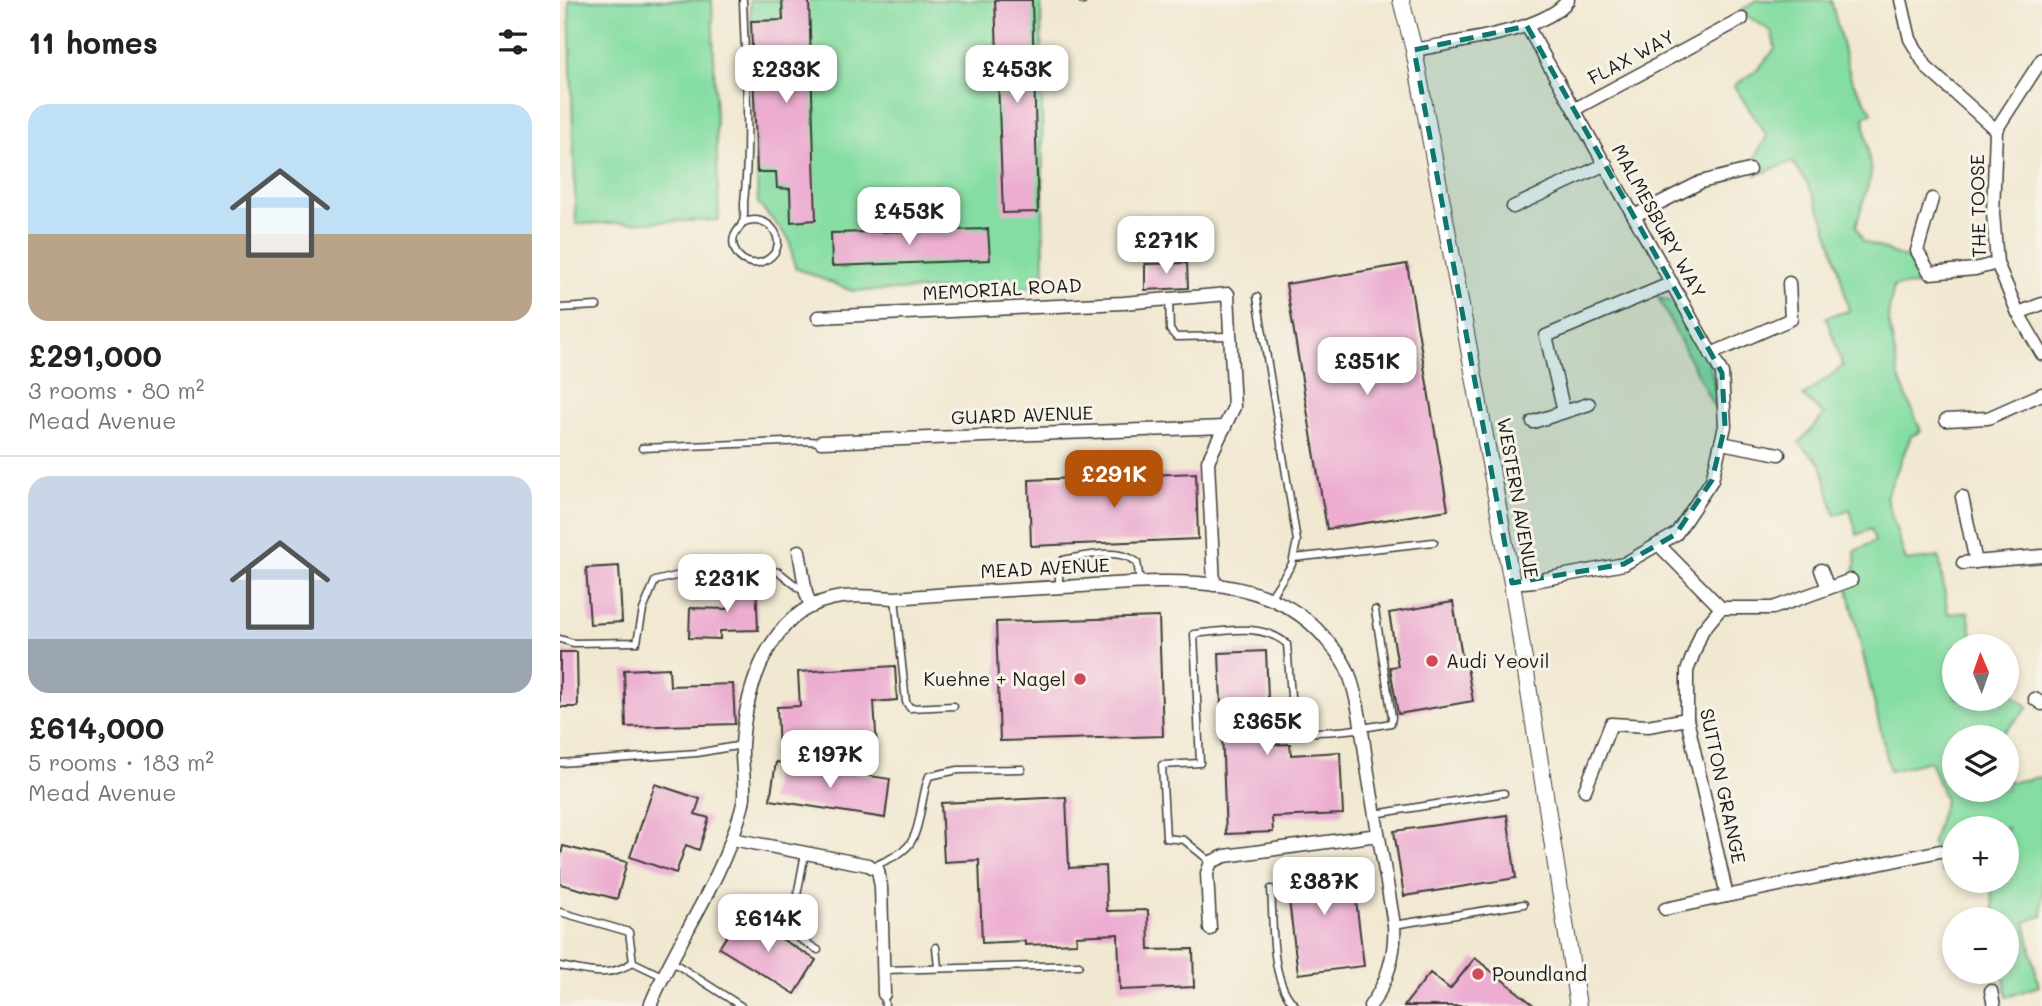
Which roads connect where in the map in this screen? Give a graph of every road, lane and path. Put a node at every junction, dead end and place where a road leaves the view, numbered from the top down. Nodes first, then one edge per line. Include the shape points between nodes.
1 (743, 0) edge
2 (1401, 0) edge
3 (1568, 0) edge
4 (1901, 0) edge
5 (1742, 19) dead end
6 (1527, 26) junction
7 (1414, 50) junction
8 (2042, 59) edge
9 (2036, 79) edge
10 (1575, 109) junction
11 (1996, 130) junction
12 (1606, 164) junction
13 (1749, 170) dead end
14 (1932, 199) dead end
15 (1513, 207) dead end
16 (1634, 216) junction
17 (743, 223) junction
18 (1997, 263) junction
19 (1672, 283) junction
20 (1790, 283) dead end
21 (1257, 297) dead end
22 (1168, 299) junction
23 (2042, 304) edge
24 (597, 306) dead end
25 (560, 308) edge
26 (2018, 313) junction
27 (817, 317) dead end
28 (1230, 336) junction
29 (1712, 354) junction
30 (2042, 354) edge
31 (2042, 394) edge
32 (1589, 404) dead end
33 (1564, 412) junction
34 (1946, 420) dead end
35 (1533, 422) dead end
36 (1225, 427) junction
37 (821, 442) joint
38 (1721, 443) junction
39 (642, 448) dead end
40 (1779, 454) dead end
41 (1962, 497) dead end
42 (1434, 541) dead end
43 (1658, 544) junction
44 (799, 551) dead end
45 (2042, 556) edge
46 (1294, 558) junction
47 (1821, 570) dead end
48 (1851, 580) dead end
49 (1140, 581) junction
50 (1512, 583) junction
51 (1214, 584) junction
52 (1059, 587) junction
53 (1828, 588) junction
54 (806, 593) junction
55 (895, 598) junction
56 (1270, 598) junction
57 (811, 607) junction
58 (1721, 608) junction
59 (1375, 610) dead end
60 (560, 639) edge
61 (954, 706) dead end
62 (1687, 719) junction
63 (1361, 729) junction
64 (742, 745) junction
65 (560, 763) edge
66 (1023, 769) dead end
67 (1585, 790) dead end
68 (1504, 793) dead end
69 (1375, 814) junction
70 (1378, 835) junction
71 (732, 839) junction
72 (1940, 851) dead end
73 (805, 853) junction
74 (1212, 862) junction
75 (872, 867) junction
76 (1271, 889) dead end
77 (1727, 896) junction
78 (1524, 904) dead end
79 (1665, 909) dead end
80 (560, 912) edge
81 (1394, 925) junction
82 (1210, 929) dead end
83 (936, 947) dead end
84 (818, 950) dead end
85 (670, 960) junction
86 (633, 962) junction
87 (1079, 965) dead end
88 (560, 966) edge
89 (938, 968) junction
90 (884, 970) junction
91 (662, 976) junction
92 (1991, 991) dead end
93 (885, 1000) edge
94 (650, 1006) edge
95 (741, 1006) edge
96 (1296, 1006) edge
97 (1370, 1006) edge
98 (1578, 1006) edge
99 (1994, 1006) edge

1 - 17 lane via 748,162
2 - 7 street, WESTERN AVENUE
3 - 6 street via 1561,10
4 - 11 street via 1910,39 1927,68
5 - 10 street, FLAX WAY
6 - 7 street
6 - 10 street, MALMESBURY WAY
7 - 50 street, WESTERN AVENUE
8 - 9 street, THE TOOSE
9 - 11 street, THE TOOSE
10 - 12 street, MALMESBURY WAY
11 - 18 street, THE TOOSE via 1993,213
12 - 15 street
12 - 16 street, MALMESBURY WAY
13 - 16 street via 1702,182
14 - 18 street via 1917,251 1930,273
16 - 19 street, MALMESBURY WAY
17 - 17 lane via 756,219 774,229 778,243 767,260 752,264 735,251 734,236
18 - 26 street, THE TOOSE
19 - 29 street, MALMESBURY WAY
19 - 33 street via 1546,336
20 - 29 street via 1791,319
21 - 46 lane via 1297,541
22 - 27 street, MEMORIAL ROAD
22 - 28 lane via 1170,330 1176,337
22 - 28 street, MEMORIAL ROAD via 1228,295
23 - 26 street
24 - 25 lane
26 - 30 street, THE TOOSE
28 - 36 street, MEMORIAL ROAD via 1234,407
29 - 38 street, MALMESBURY WAY via 1722,373 1726,426
31 - 34 street via 1989,418
32 - 33 street
33 - 35 street
36 - 37 street, GUARD AVENUE
36 - 51 street, MEMORIAL ROAD via 1208,461
37 - 39 lane
38 - 40 street
38 - 43 street, MALMESBURY WAY via 1712,480 1676,534
41 - 45 street via 1969,563
42 - 46 lane
43 - 50 street, MALMESBURY WAY via 1623,564
43 - 58 street
44 - 54 street
46 - 56 lane
47 - 53 street
48 - 53 street
49 - 51 street, MEAD AVENUE
49 - 52 street, MEAD AVENUE
49 - 52 lane via 1137,562 1130,556 1078,556 1063,560
50 - 98 street, WESTERN AVENUE
51 - 56 street, MEAD AVENUE
52 - 55 street, MEAD AVENUE
53 - 58 street via 1773,608
54 - 57 street
54 - 60 lane via 779,572 708,568 655,581 637,642
55 - 57 street, MEAD AVENUE via 831,599
55 - 61 lane via 909,708
56 - 63 street, MEAD AVENUE via 1313,625 1341,658 1349,673
57 - 64 street, MEAD AVENUE via 788,624 766,651 755,677
58 - 62 street, SUTTON GRANGE via 1702,631 1687,671
59 - 63 lane via 1392,717 1391,723
62 - 67 street via 1648,726 1611,724
62 - 77 street, SUTTON GRANGE
63 - 69 street, MEAD AVENUE
63 - 74 lane via 1297,731 1287,644 1276,635 1260,630 1195,634 1200,763 1163,765 1166,838 1184,840
64 - 65 lane via 697,753
64 - 71 street, MEAD AVENUE via 744,800
66 - 75 lane via 958,769 929,776 915,836 908,847
68 - 69 lane
69 - 70 street, MEAD AVENUE
70 - 74 street via 1225,856
70 - 81 street, MEAD AVENUE
71 - 73 street
71 - 85 street, MEAD AVENUE
72 - 77 street
73 - 75 street
73 - 84 lane via 790,933
74 - 82 street via 1208,873
75 - 90 street via 878,870 881,887
76 - 96 lane via 1279,980
77 - 79 street
78 - 81 lane
80 - 86 lane via 629,932
81 - 97 street, MEAD AVENUE via 1390,963 1379,995
83 - 89 lane
85 - 91 street, MEAD AVENUE
85 - 95 lane
86 - 88 lane via 608,974
86 - 91 lane
87 - 89 lane
89 - 90 lane
90 - 93 street
91 - 94 street, MEAD AVENUE
92 - 99 street

